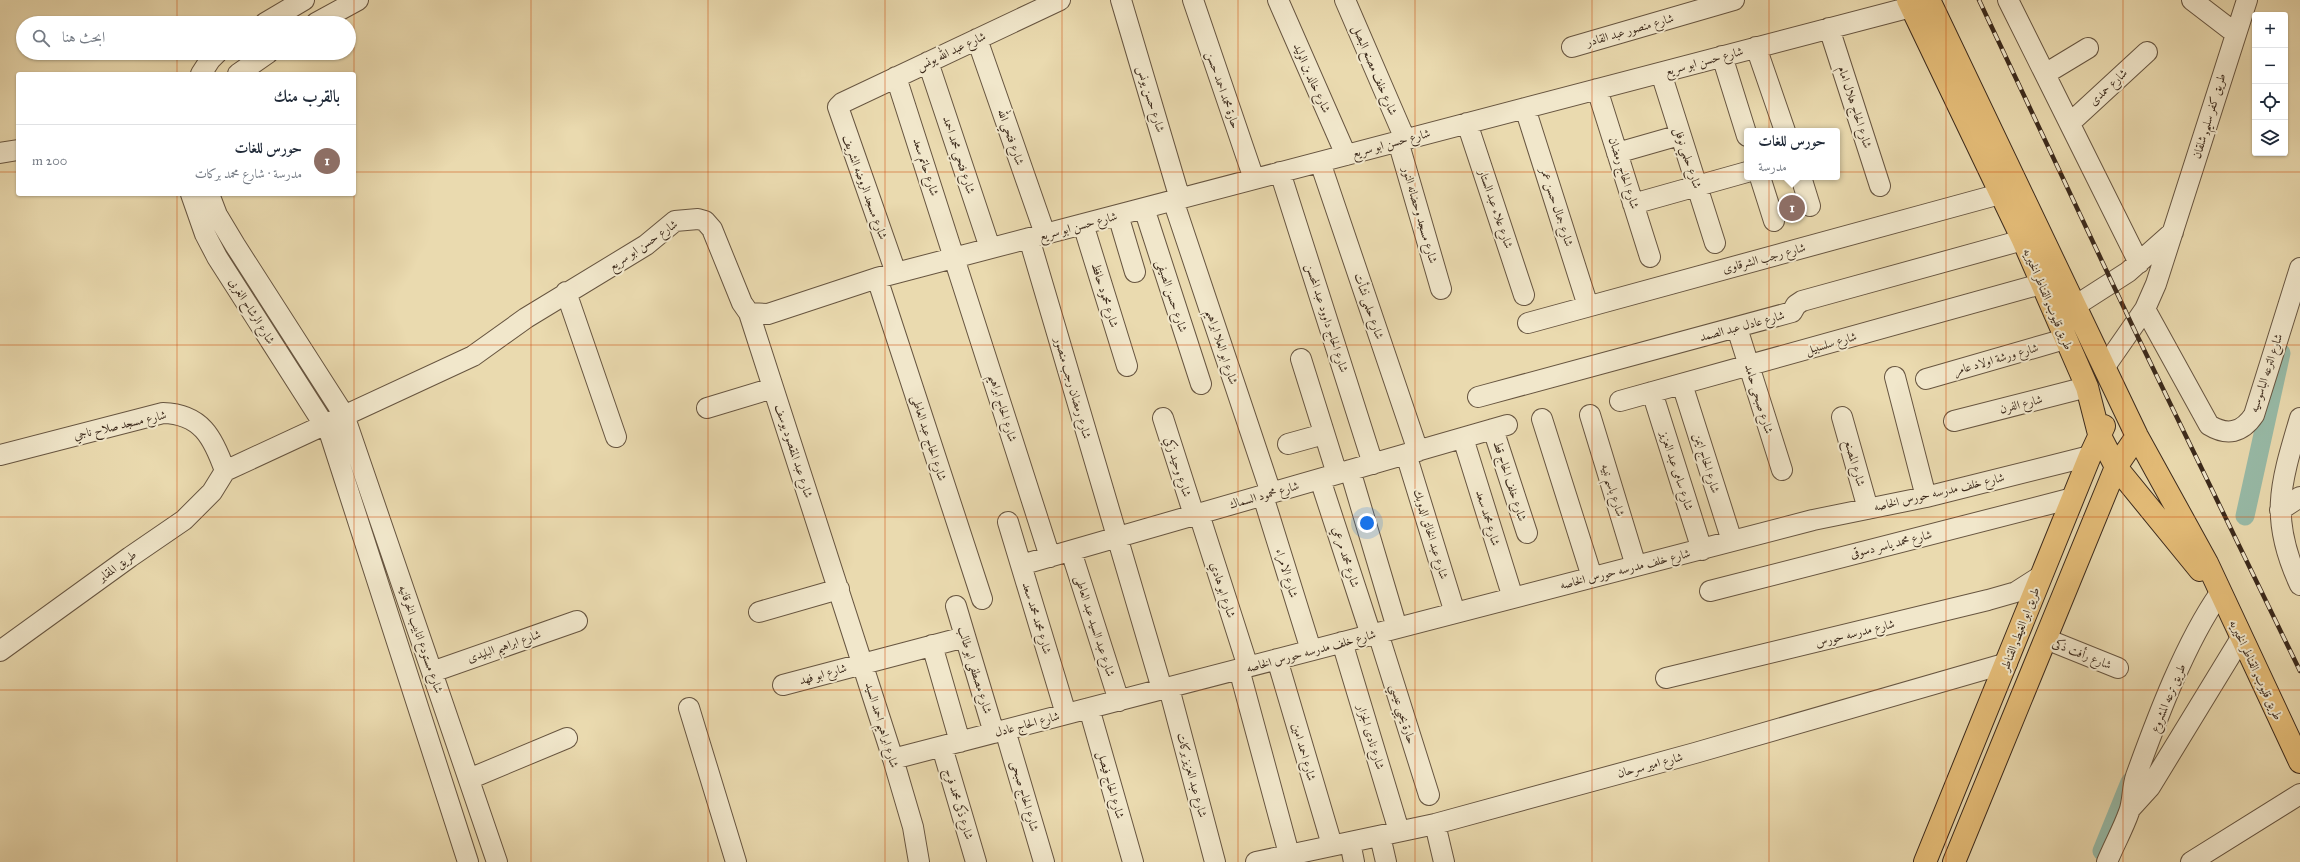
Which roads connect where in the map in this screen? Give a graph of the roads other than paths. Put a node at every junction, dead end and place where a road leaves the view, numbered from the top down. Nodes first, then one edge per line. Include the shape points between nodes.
1 (304, 0) edge
2 (358, 0) edge
3 (1060, 0) edge
4 (1121, 0) edge
5 (1193, 0) edge
6 (1278, 0) edge
7 (1345, 0) edge
8 (1734, 0) edge
9 (2192, 0) edge
10 (2247, 0) edge
11 (1916, 2) edge
12 (2015, 4) edge
13 (277, 16) edge
14 (329, 16) edge
15 (1829, 28) junction
16 (2235, 33) junction
17 (977, 39) junction
18 (1572, 47) dead end
19 (1756, 47) junction
20 (2088, 48) dead end
21 (2147, 52) dead end
22 (1722, 56) junction
23 (210, 60) edge
24 (258, 60) edge
25 (928, 62) junction
26 (202, 72) edge
27 (241, 72) edge
28 (1661, 72) junction
29 (2045, 74) junction
30 (896, 77) junction
31 (1597, 89) junction
32 (842, 102) joint
33 (1525, 108) junction
34 (1467, 123) junction
35 (2070, 123) junction
36 (1744, 128) edge
37 (1784, 128) edge
38 (1680, 135) junction
39 (1402, 140) junction
40 (16, 150) edge
41 (0, 153) edge
42 (1617, 153) junction
43 (1346, 155) junction
44 (1320, 162) junction
45 (1280, 172) junction
46 (1744, 173) edge
47 (1254, 179) junction
48 (1761, 180) edge
49 (1801, 180) edge
50 (1697, 186) junction
51 (1880, 186) dead end
52 (2000, 194) junction
53 (192, 196) edge
54 (210, 196) edge
55 (1177, 199) junction
56 (1633, 204) junction
57 (1810, 206) dead end
58 (1144, 208) junction
59 (1118, 215) junction
60 (1774, 221) dead end
61 (1083, 224) junction
62 (2172, 232) junction
63 (1037, 236) junction
64 (2023, 240) junction
65 (1715, 243) dead end
66 (990, 248) junction
67 (1650, 257) dead end
68 (956, 258) junction
69 (2139, 263) junction
70 (2300, 268) edge
71 (1135, 272) dead end
72 (886, 275) junction
73 (2041, 284) junction
74 (1441, 289) dead end
75 (566, 292) junction
76 (1524, 295) dead end
77 (1588, 306) junction
78 (2075, 306) junction
79 (2145, 309) junction
80 (748, 313) junction
81 (1528, 323) dead end
82 (1737, 328) junction
83 (2065, 339) junction
84 (1301, 359) dead end
85 (1127, 366) dead end
86 (1749, 366) junction
87 (2104, 368) junction
88 (1895, 377) dead end
89 (1926, 378) dead end
90 (1201, 384) dead end
91 (1682, 384) junction
92 (2087, 387) junction
93 (773, 388) junction
94 (1652, 392) junction
95 (1478, 397) dead end
96 (2120, 399) junction
97 (1620, 400) dead end
98 (707, 408) dead end
99 (344, 415) junction
100 (1590, 415) dead end
101 (1842, 417) dead end
102 (1163, 418) dead end
103 (2300, 418) edge
104 (1542, 420) dead end
105 (1954, 421) dead end
106 (323, 424) junction
107 (1500, 427) joint
108 (1324, 434) junction
109 (2099, 434) junction
110 (2136, 436) junction
111 (616, 437) dead end
112 (1463, 438) junction
113 (1288, 444) dead end
114 (1412, 452) junction
115 (0, 455) edge
116 (2090, 456) junction
117 (1373, 464) junction
118 (2116, 468) junction
119 (1782, 470) dead end
120 (225, 471) junction
121 (1336, 475) junction
122 (1267, 494) junction
123 (1926, 497) junction
124 (2300, 497) edge
125 (2073, 498) junction
126 (1868, 509) junction
127 (2280, 510) junction
128 (1197, 515) junction
129 (1008, 522) dead end
130 (1527, 533) dead end
131 (1117, 538) junction
132 (1732, 542) junction
133 (1702, 550) junction
134 (1071, 551) junction
135 (1050, 557) junction
136 (1021, 565) junction
137 (1636, 566) junction
138 (2041, 576) junction
139 (1592, 578) junction
140 (2300, 585) edge
141 (2216, 586) junction
142 (839, 589) junction
143 (1710, 591) dead end
144 (982, 598) dead end
145 (1513, 598) junction
146 (956, 606) dead end
147 (759, 612) dead end
148 (1455, 613) junction
149 (577, 621) dead end
150 (1397, 628) junction
151 (1375, 634) junction
152 (965, 637) junction
153 (2241, 638) junction
154 (2046, 639) junction
155 (1342, 642) junction
156 (932, 645) junction
157 (1312, 650) junction
158 (0, 651) edge
159 (1277, 659) junction
160 (862, 663) junction
161 (2007, 664) junction
162 (1243, 668) junction
163 (2118, 668) dead end
164 (432, 672) junction
165 (1666, 678) dead end
166 (783, 686) dead end
167 (1165, 688) junction
168 (1119, 701) junction
169 (689, 708) dead end
170 (1089, 708) junction
171 (1066, 714) junction
172 (1000, 732) junction
173 (567, 738) dead end
174 (951, 744) junction
175 (893, 759) junction
176 (2300, 762) edge
177 (469, 779) junction
178 (2300, 794) edge
179 (1428, 795) dead end
180 (2130, 810) junction
181 (1435, 824) junction
182 (1390, 833) junction
183 (1341, 844) junction
184 (1296, 856) edge
185 (2111, 859) edge
186 (468, 862) edge
187 (497, 862) edge
188 (736, 862) edge
189 (919, 862) edge
190 (976, 862) edge
191 (1044, 862) edge
192 (1133, 862) edge
193 (1215, 862) edge
194 (1256, 862) edge
195 (1354, 862) edge
196 (1386, 862) edge
197 (1444, 862) edge
198 (1926, 862) edge
199 (1954, 862) edge
200 (2190, 862) edge

1 - 13 street
2 - 14 street
3 - 17 street, شارع عبد الله يونس
4 - 55 street, شارع حسن يونس
5 - 47 street, حارة محمد احمد حسن
6 - 43 street, شارع خالد بن الوليد
7 - 39 street, شارع خلف مصنع البصل
8 - 18 street, شارع منصور عبد القادر
9 - 16 street
10 - 16 street, طريق كفر سليم, شلقان
11 - 15 street, شارع حسن ابو سريع
11 - 52 main road, طريق قليوب, القناطر الخيريه
11 - 78 main road, طريق قليوب, القناطر الخيريه
12 - 29 street
15 - 19 street, شارع حسن ابو سريع
15 - 51 street, شارع الحاج هلال امام
16 - 62 street, طريق كفر سليم, شلقان
17 - 25 street, شارع عبد الله يونس
17 - 63 street, شارع فتحي الله
19 - 22 street, شارع حسن ابو سريع
19 - 37 street
20 - 29 street
21 - 35 street, شارع حمدى
22 - 28 street, شارع حسن ابو سريع
22 - 36 street
23 - 26 street
24 - 27 street
25 - 30 street, شارع عبد الله يونس
25 - 66 street, شارع فتحي محمد احمد
28 - 31 street, شارع حسن ابو سريع
28 - 38 street, شارع حلمي نوفل
29 - 35 street
30 - 32 street, شارع عبد الله يونس
30 - 68 street, شارع حاتم سعد
31 - 33 street, شارع حسن ابو سريع
31 - 42 street, شارع الحاج رمضان
32 - 72 street, شارع مسجد الروضه الشريف via 838,110
33 - 34 street, شارع حسن ابو سريع
33 - 77 street, شارع جمال حسن عمر
34 - 39 street, شارع حسن ابو سريع
34 - 76 street, شارع علاء عبد الستار
35 - 69 street
38 - 42 street
38 - 50 street, شارع حلمي نوفل
39 - 43 street, شارع حسن ابو سريع
39 - 74 street, شارع مسجد وحضانه النور
40 - 41 street
42 - 56 street, شارع الحاج رمضان
43 - 44 street, شارع حسن ابو سريع
44 - 45 street, شارع حسن ابو سريع
44 - 114 street, شارع حلمى نشأت
45 - 47 street, شارع حسن ابو سريع
45 - 117 street, شارع الحاج داوود عبد المحسن
46 - 50 street
47 - 55 street, شارع حسن ابو سريع
48 - 60 street
49 - 57 street
50 - 56 street
50 - 65 street, شارع حلمي نوفل
52 - 64 main road, طريق قليوب, القناطر الخيريه
52 - 77 street, شارع رجب الشرقاوى
53 - 106 street, شارع الرشاح الغربى via 205,234 218,257
54 - 99 street, شارع الرشاح الغربى via 217,215
55 - 58 street, شارع حسن ابو سريع
55 - 122 street, شارع ابو العلا ابراهيم
56 - 67 street, شارع الحاج رمضان
58 - 59 street, شارع حسن ابو سريع
58 - 90 street, شارع حسن الصيفى
59 - 61 street, شارع حسن ابو سريع
59 - 71 street
61 - 63 street, شارع حسن ابو سريع
61 - 85 street, شارع محمود حافظ
62 - 69 street, طريق كفر سليم, شلقان
62 - 79 street, طريق كفر سليم, شلقان via 2156,284
63 - 66 street, شارع حسن ابو سريع
63 - 131 street, شارع رمضان رجب منصور
64 - 73 main road, طريق قليوب, القناطر الخيريه
64 - 82 street, شارع عادل عبد الصمد via 1802,301 1792,312
66 - 68 street, شارع حسن ابو سريع
68 - 72 street, شارع حسن ابو سريع
68 - 135 street, شارع الحاج ابراهيم
69 - 78 street, طريق كفر سليم, شلقان
70 - 79 street, شارع الترعه الباسوسيه via 2254,415 2248,424 2239,430 2218,431 2209,425
72 - 80 street, شارع حسن ابو سريع via 768,314
72 - 144 street, شارع الحاج عبد العاطى
73 - 83 main road, طريق قليوب, القناطر الخيريه
73 - 86 street, شارع سلسبيل
75 - 80 street, شارع حسن ابو سريع via 646,245 668,225 692,218 705,221 712,228
75 - 99 street, شارع حسن ابو سريع via 473,356
75 - 111 street
77 - 81 street, شارع رجب الشرقاوى
78 - 87 main road, طريق قليوب, القناطر الخيريه
79 - 87 street, طريق كفر سليم, شلقان
80 - 93 street, شارع عبد المقصود يوسف
82 - 86 street, شارع صبحى حامد
82 - 95 street, شارع عادل عبد الصمد
83 - 89 street, شارع ورشة اولاد عامر
83 - 92 main road, طريق قليوب, القناطر الخيريه
84 - 108 street
86 - 91 street, شارع سلسبيل
86 - 119 street, شارع صبحى حامد
87 - 96 main road, طريق قليوب, القناطر الخيريه
88 - 123 street
91 - 94 street, شارع سلسبيل
91 - 132 street, شارع الحاج ايمن
92 - 105 street, شارع الفرن
92 - 109 main road, طريق قليوب, القناطر الخيريه
93 - 98 street
93 - 142 street, شارع عبد المقصود يوسف
94 - 97 street, شارع سلسبيل
94 - 133 street, شارع سامى عبد العزيز
96 - 109 main road, طريق ابو الغيط, القناطر
96 - 110 main road, طريق قليوب, القناطر الخيريه
99 - 106 street
99 - 164 street, شارع مستودع انابيب الخرقانيه
100 - 137 street, شارع باسم نبيه
101 - 126 street, شارع المصنع
102 - 128 street, شارع وحيد زكي
103 - 127 street via 2283,477
104 - 139 street
106 - 120 street
106 - 186 street, شارع مستودع انابيب الخرقانيه via 334,444
107 - 112 street, شارع محمود السماك
107 - 130 street, شارع خلف الحاج قط
108 - 113 street
108 - 121 street
109 - 116 main road, طريق ابو الغيط, القناطر
109 - 118 main road, طريق قليوب, القناطر الخيريه
110 - 118 main road
110 - 141 main road, طريق قليوب, القناطر الخيريه via 2207,562
112 - 114 street, شارع محمود السماك
112 - 145 street, شارع محمد سعد
114 - 117 street, شارع محمود السماك
114 - 148 street, شارع عبد الخالق الدوبك
115 - 120 street, شارع مسجد صلاح ناجي via 163,413 173,413 191,418 206,432
116 - 123 street, شارع خلف مدرسه حورس الخاصه
116 - 125 main road, طريق ابو الغيط, القناطر
117 - 121 street, شارع محمود السماك
118 - 141 main road, طريق قليوب, القناطر الخيريه
118 - 154 main road
120 - 158 street, طريق المقابر via 212,492 184,520
121 - 122 street, شارع محمود السماك
121 - 150 street
121 - 151 street, شارع محمد مرعي
122 - 128 street, شارع محمود السماك
122 - 157 street, شارع الامراء
123 - 126 street, شارع خلف مدرسه حورس الخاصه
124 - 127 street
125 - 138 main road, طريق ابو الغيط, القناطر
125 - 143 street, شارع محمد ياسر دسوقى
126 - 132 street, شارع خلف مدرسه حورس الخاصه
127 - 140 street via 2282,536 2287,555
128 - 131 street, شارع محمود السماك
128 - 162 street, شارع ابو هادي
129 - 136 street, شارع محمد محمد سعد
131 - 134 street, شارع محمود السماك
131 - 167 street, شارع عبد العزيز بركات
132 - 133 street, شارع خلف مدرسه حورس الخاصه
133 - 137 street, شارع خلف مدرسه حورس الخاصه
134 - 135 street, شارع محمود السماك
134 - 168 street, شارع عبد السيد عبد العاطى
135 - 136 street, شارع محمود السماك
136 - 171 street, شارع محمد محمد سعد
137 - 139 street, شارع خلف مدرسه حورس الخاصه
138 - 161 main road, طريق ابو الغيط, القناطر
138 - 165 street, شارع مدرسه حورس via 2016,592 1988,600
139 - 145 street, شارع خلف مدرسه حورس الخاصه
141 - 153 main road, طريق قليوب, القناطر الخيريه
141 - 180 street, طريق ترعه المشروع via 2136,776
142 - 147 street
142 - 160 street, شارع ابراهيم احمد السيد
145 - 148 street, شارع خلف مدرسه حورس الخاصه
146 - 152 street, شارع مصطفى ابو طالب
148 - 150 street, شارع خلف مدرسه حورس الخاصه
149 - 164 street, شارع ابراهيم البليدى
150 - 151 street, شارع خلف مدرسه حورس الخاصه
151 - 155 street, شارع خلف مدرسه حورس الخاصه
151 - 179 street, حارة يحيي عيسي
152 - 156 street, شارع ابو فهد
152 - 172 street, شارع مصطفى ابو طالب
153 - 176 main road, طريق قليوب, القناطر الخيريه
153 - 180 street, طريق ترعه المشروع via 2150,787
154 - 163 street, شارع رأفت ذكى
154 - 199 main road
155 - 157 street, شارع خلف مدرسه حورس الخاصه
155 - 182 street, شارع نادى الجزار
156 - 160 street, شارع ابو فهد
156 - 174 street, شارع ذكى محمد فرج
157 - 159 street, شارع خلف مدرسه حورس الخاصه
159 - 162 street, شارع خلف مدرسه حورس الخاصه
159 - 183 street, شارع احمد امين
160 - 166 street, شارع ابو فهد
160 - 175 street, شارع ابراهيم احمد السيد
161 - 181 street, شارع امير سرحان
161 - 198 main road, طريق ابو الغيط, القناطر
162 - 167 street, شارع خلف مدرسه حورس الخاصه
162 - 184 street, شارع ابو هادي
164 - 177 street, شارع مستودع انابيب الخرقانيه
167 - 168 street, شارع الحاج عادل
167 - 193 street, شارع عبد العزيز بركات
168 - 170 street, شارع الحاج عادل
169 - 188 street
170 - 171 street, شارع الحاج عادل
170 - 192 street, شارع الحاج فيصل
171 - 172 street, شارع الحاج عادل
172 - 174 street, شارع الحاج عادل
172 - 191 street, شارع الحاج صبحى
173 - 177 street
174 - 175 street, شارع الحاج عادل
174 - 190 street, شارع ذكى محمد فرج
175 - 189 street, شارع ابراهيم احمد السيد via 913,828
177 - 187 street, شارع مستودع انابيب الخرقانيه
178 - 200 street
180 - 185 street, طريق ترعه المشروع
181 - 182 street, شارع امير سرحان
181 - 197 street
182 - 183 street, شارع امير سرحان
182 - 196 street, شارع نادى الجزار
183 - 184 street, شارع امير سرحان
183 - 195 street, شارع احمد امين
184 - 194 street, شارع امير سرحان

